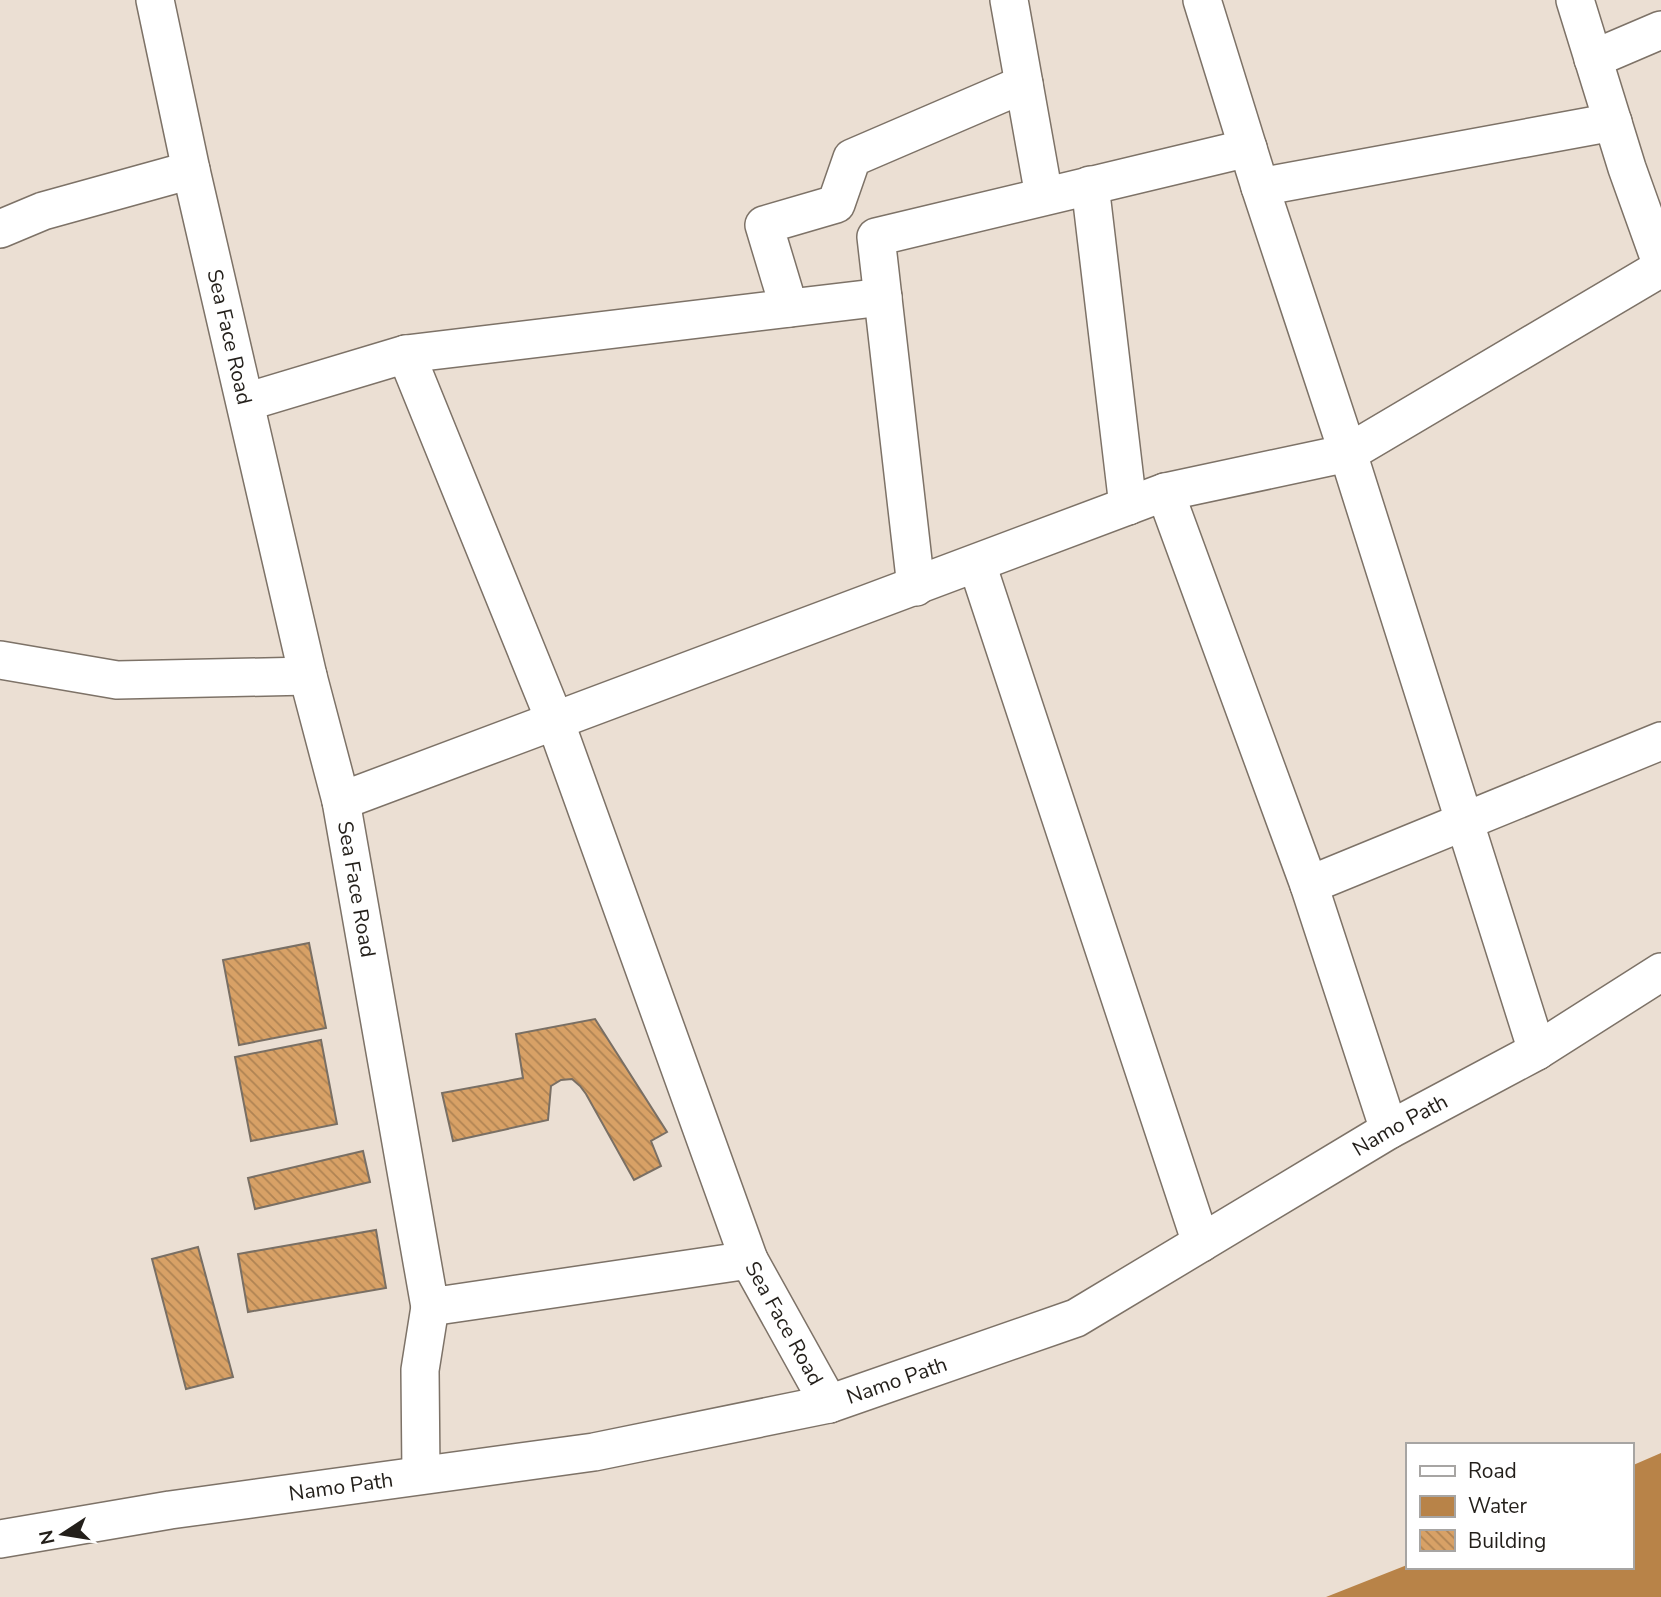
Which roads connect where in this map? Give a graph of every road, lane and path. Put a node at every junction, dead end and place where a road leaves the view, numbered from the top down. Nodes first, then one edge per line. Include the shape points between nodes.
1 (155, 0) edge
2 (1009, 0) edge
3 (1202, 0) edge
4 (1575, 0) edge
5 (1661, 30) edge
6 (1593, 59) junction
7 (1024, 84) junction
8 (1613, 122) junction
9 (1248, 148) junction
10 (191, 170) junction
11 (1090, 186) junction
12 (1260, 187) junction
13 (1044, 196) junction
14 (0, 229) edge
15 (1661, 266) edge
16 (883, 297) junction
17 (789, 308) junction
18 (406, 354) junction
19 (246, 402) junction
20 (1348, 453) junction
21 (1165, 492) junction
22 (1128, 506) junction
23 (977, 564) junction
24 (916, 587) junction
25 (0, 660) edge
26 (307, 676) junction
27 (555, 721) junction
28 (1661, 741) edge
29 (341, 801) junction
30 (1463, 820) junction
31 (1309, 885) junction
32 (1661, 972) edge
33 (1537, 1051) junction
34 (1389, 1130) junction
35 (1201, 1243) junction
36 (749, 1260) junction
37 (430, 1307) junction
38 (830, 1404) junction
39 (421, 1475) junction
40 (0, 1539) edge

1 - 10 street, Sea Face Road
2 - 7 street
3 - 9 street
4 - 6 street
5 - 6 street
6 - 8 street
7 - 13 street
7 - 17 street via 852,158 836,204 764,225
8 - 12 street
8 - 15 street
9 - 11 street
9 - 12 street
10 - 14 street via 43,211
10 - 19 street, Sea Face Road
11 - 13 street
11 - 22 street
12 - 20 street
13 - 16 street via 876,237
15 - 20 street
16 - 17 street
16 - 24 street
17 - 18 street
18 - 19 street
18 - 27 street
19 - 26 street, Sea Face Road
20 - 21 street
20 - 30 street
21 - 22 street
21 - 31 street
22 - 23 street
23 - 24 street
23 - 35 street
24 - 27 street
25 - 26 street via 117,680
26 - 29 street, Sea Face Road
27 - 29 street
27 - 36 street
28 - 30 street
29 - 37 street, Sea Face Road
30 - 31 street
30 - 33 street
31 - 34 street
32 - 33 street, Namo Path
33 - 34 street, Namo Path
34 - 35 street, Namo Path
35 - 38 street, Namo Path via 1076,1318
36 - 37 street, Sea Face Road
36 - 38 street, Sea Face Road
37 - 39 street via 420,1370
38 - 39 street, Namo Path via 594,1452
39 - 40 street, Namo Path

